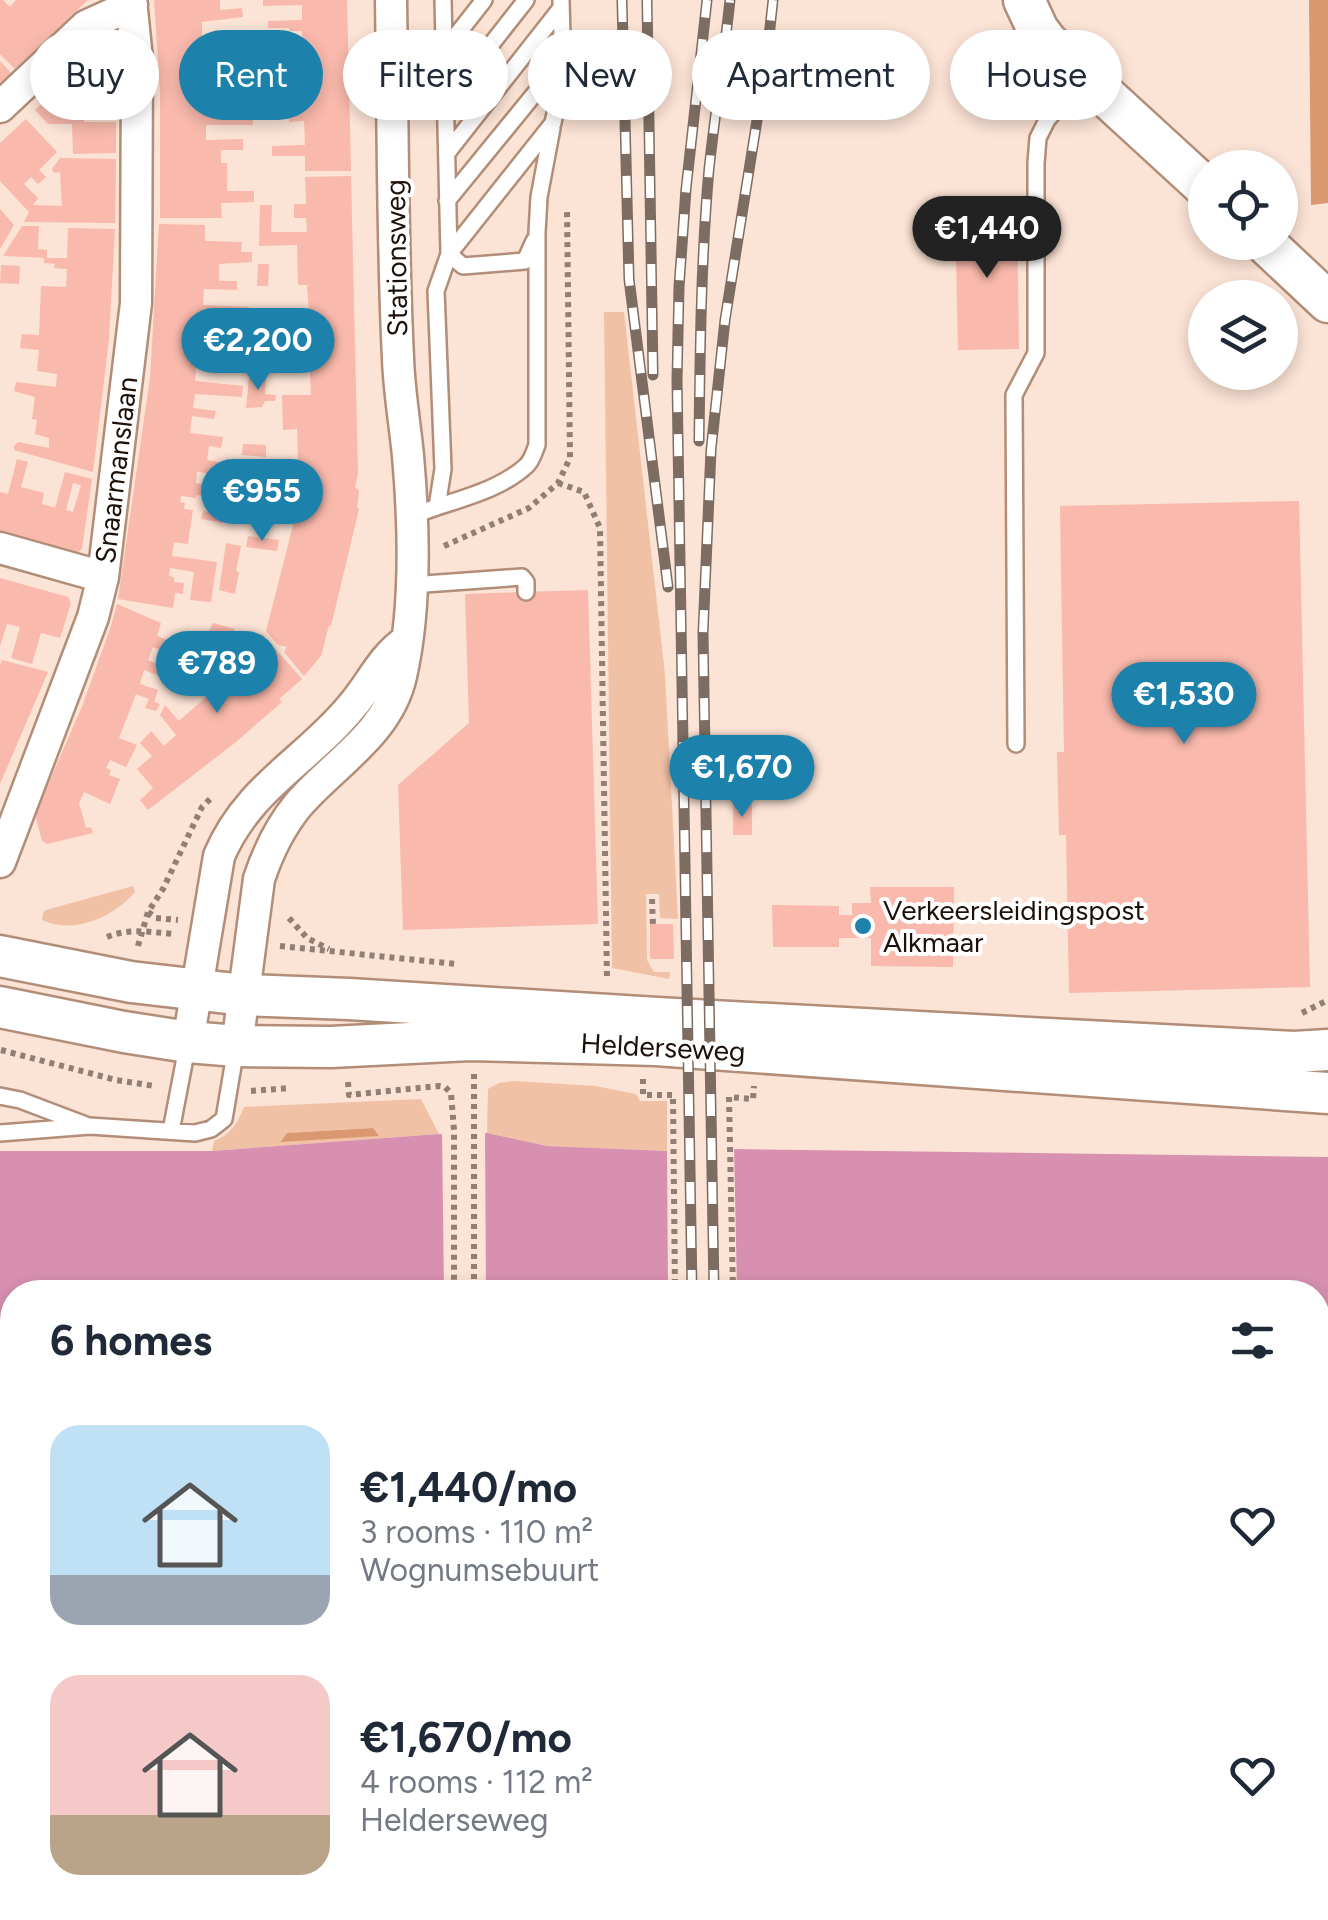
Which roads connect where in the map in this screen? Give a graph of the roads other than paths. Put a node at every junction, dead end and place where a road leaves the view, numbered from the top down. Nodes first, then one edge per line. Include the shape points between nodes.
1 (390, 0) edge
2 (443, 0) edge
3 (484, 0) edge
4 (526, 0) edge
5 (1024, 0) edge
6 (132, 2) edge
7 (561, 4) edge
8 (444, 30) edge
9 (461, 30) edge
10 (502, 30) edge
11 (562, 30) edge
12 (1038, 30) edge
13 (0, 107) edge
14 (528, 108) edge
15 (1122, 112) edge
16 (446, 120) edge
17 (554, 120) edge
18 (1047, 120) edge
19 (554, 123) junction
20 (446, 154) junction
21 (1188, 171) edge
22 (448, 202) junction
23 (537, 232) junction
24 (449, 254) junction
25 (1283, 260) edge
26 (525, 261) junction
27 (537, 289) junction
28 (1328, 302) edge
29 (424, 512) junction
30 (0, 548) edge
31 (411, 571) junction
32 (103, 578) junction
33 (526, 592) dead end
34 (406, 640) junction
35 (1016, 744) dead end
36 (0, 862) edge
37 (0, 956) edge
38 (196, 991) junction
39 (244, 995) junction
40 (0, 1007) edge
41 (188, 1042) junction
42 (236, 1046) junction
43 (1328, 1050) edge
44 (1328, 1093) edge
45 (0, 1096) edge
46 (20, 1100) junction
47 (0, 1106) edge
48 (90, 1126) junction
49 (171, 1131) junction
50 (0, 1133) edge

1 - 29 street, Stationsweg via 398,360 408,462
2 - 8 lane, Stationsweg
3 - 9 lane
4 - 10 lane
5 - 12 main road
6 - 13 street via 86,26
6 - 32 street, Snaarmanslaan via 136,303
7 - 11 lane, Stationsweg
7 - 20 lane, Stationsweg
14 - 22 lane, Stationsweg
15 - 21 main road
16 - 20 lane, Stationsweg
17 - 19 lane, Stationsweg
18 - 35 lane via 1036,163 1036,353 1014,395
19 - 23 lane, Stationsweg
19 - 24 lane, Stationsweg
20 - 22 lane, Stationsweg
22 - 24 lane, Stationsweg
23 - 26 lane, Stationsweg
23 - 27 lane, Stationsweg
24 - 26 lane, Stationsweg via 463,266
24 - 29 lane, Stationsweg via 436,291 443,469
25 - 28 main road
26 - 27 lane, Stationsweg
27 - 29 lane, Stationsweg via 537,444 529,464 478,494
29 - 31 street, Stationsweg
30 - 32 street
31 - 33 lane via 522,577
31 - 34 street, Stationsweg
32 - 36 street, Snaarmanslaan
34 - 38 street via 327,735 277,776 228,836
34 - 39 street, Stationsweg via 401,679 388,709 354,753 300,802 267,856
37 - 38 main road
38 - 39 main road, Helderseweg
38 - 41 street
39 - 42 street, Stationsweg
39 - 43 main road, Helderseweg
40 - 41 main road, Helderseweg
41 - 42 main road, Helderseweg
41 - 49 lane
42 - 44 main road, Helderseweg via 470,1040 656,1045
42 - 49 lane via 224,1118 204,1132
45 - 46 lane
46 - 47 lane
46 - 48 lane
48 - 49 lane
48 - 50 lane

